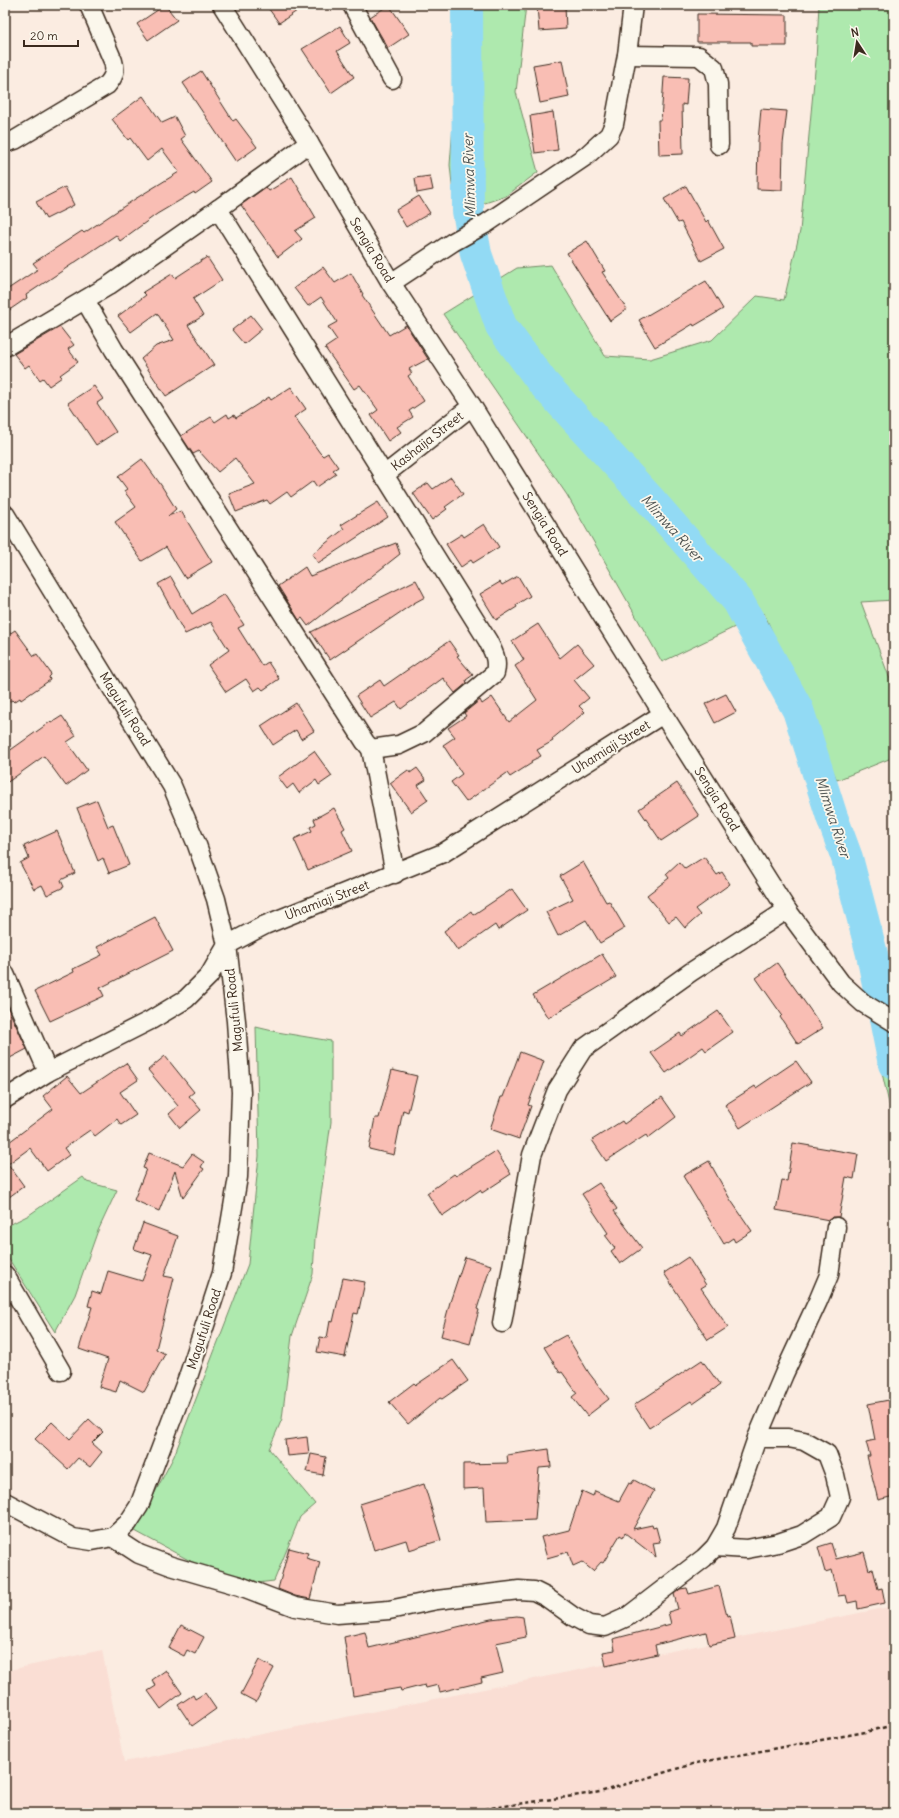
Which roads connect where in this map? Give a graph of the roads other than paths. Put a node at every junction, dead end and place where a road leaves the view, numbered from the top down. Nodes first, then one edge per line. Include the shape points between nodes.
1 (89, 5) edge
2 (222, 5) edge
3 (352, 5) edge
4 (632, 5) edge
5 (627, 55) junction
6 (392, 79) dead end
7 (5, 143) edge
8 (309, 143) junction
9 (719, 145) dead end
10 (218, 209) junction
11 (391, 283) junction
12 (86, 300) junction
13 (5, 347) edge
14 (472, 406) junction
15 (383, 476) junction
16 (5, 514) edge
17 (663, 714) junction
18 (371, 749) junction
19 (395, 874) junction
20 (787, 910) junction
21 (228, 945) junction
22 (5, 974) edge
23 (894, 1022) edge
24 (48, 1072) junction
25 (5, 1099) edge
26 (836, 1227) dead end
27 (5, 1275) edge
28 (502, 1323) dead end
29 (61, 1371) dead end
30 (757, 1438) junction
31 (5, 1502) edge
32 (113, 1537) junction
33 (715, 1547) junction

1 - 7 street via 113,61 113,78 107,85 15,140
2 - 8 street, Sengia Road
3 - 6 street
4 - 5 street
5 - 9 street via 699,56 714,68 718,84
5 - 11 street via 614,124 609,135 586,156
8 - 10 street
8 - 11 street, Sengia Road
10 - 12 street
10 - 15 street
11 - 14 street, Sengia Road
12 - 13 street
12 - 18 street via 119,356
14 - 15 street, Kashaija Street
14 - 17 street, Sengia Road
15 - 18 street via 488,641 497,664 495,673 424,733 399,745
16 - 21 street, Magufuli Road via 172,786 197,845 216,899
17 - 19 street, Uhamiaji Street via 443,854
17 - 20 street, Sengia Road
18 - 19 street
19 - 21 street, Uhamiaji Street via 265,925
20 - 23 street, Sengia Road via 842,983 863,1003
20 - 28 street via 691,972 583,1049 556,1090 532,1155
21 - 24 street via 209,976 186,999 151,1020
21 - 32 street, Magufuli Road via 241,1092 238,1177 222,1273 189,1374 139,1506 128,1524
22 - 24 street
24 - 25 street
26 - 30 street via 829,1275
27 - 29 street
30 - 33 street via 726,1528
30 - 33 street via 804,1441 827,1454 840,1497 831,1518 802,1535 778,1544 747,1549
31 - 32 street via 73,1538 92,1541
32 - 33 street via 139,1554 240,1586 295,1607 337,1614 389,1610 437,1600 519,1590 534,1591 589,1625 605,1627 627,1617

